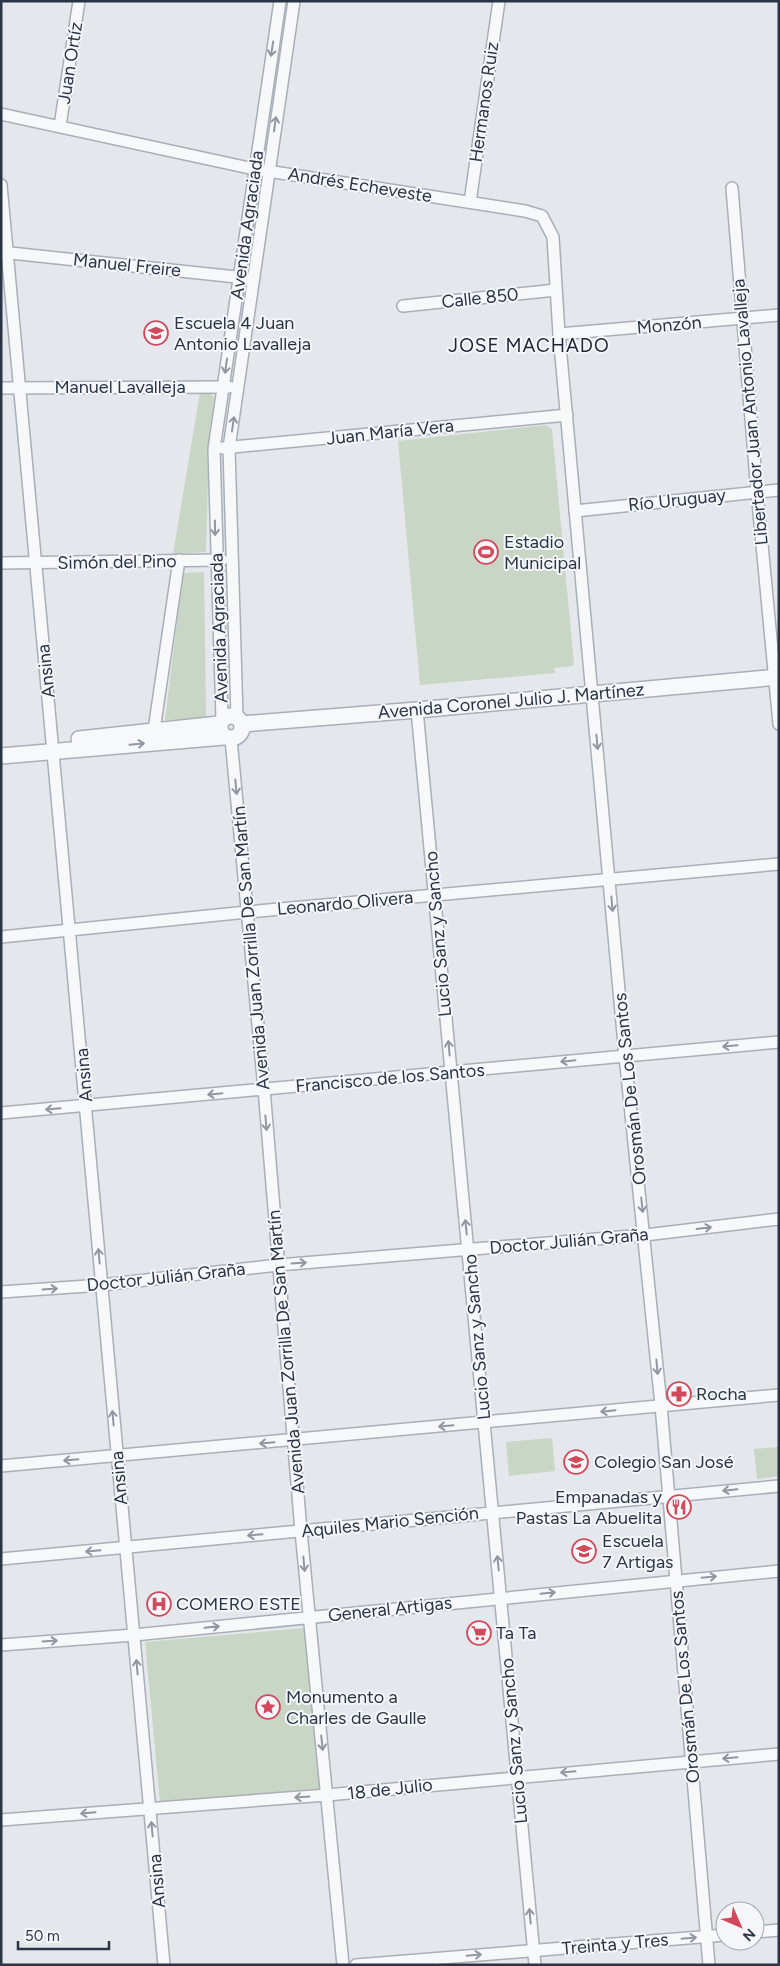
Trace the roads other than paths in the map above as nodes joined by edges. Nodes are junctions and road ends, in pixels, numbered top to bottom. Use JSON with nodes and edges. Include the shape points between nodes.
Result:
{"nodes":[{"id":1,"x":79,"y":1,"type":"edge"},
{"id":2,"x":280,"y":1,"type":"edge"},
{"id":3,"x":294,"y":1,"type":"edge"},
{"id":4,"x":499,"y":1,"type":"edge"},
{"id":5,"x":1,"y":114,"type":"edge"},
{"id":6,"x":60,"y":126,"type":"junction"},
{"id":7,"x":254,"y":169,"type":"junction"},
{"id":8,"x":268,"y":172,"type":"junction"},
{"id":9,"x":1,"y":185,"type":"edge"},
{"id":10,"x":732,"y":188,"type":"dead end"},
{"id":11,"x":470,"y":202,"type":"junction"},
{"id":12,"x":542,"y":216,"type":"joint"},
{"id":13,"x":5,"y":253,"type":"edge"},
{"id":14,"x":240,"y":277,"type":"junction"},
{"id":15,"x":253,"y":279,"type":"junction"},
{"id":16,"x":556,"y":290,"type":"junction"},
{"id":17,"x":404,"y":306,"type":"dead end"},
{"id":18,"x":779,"y":315,"type":"edge"},
{"id":19,"x":742,"y":319,"type":"junction"},
{"id":20,"x":559,"y":334,"type":"junction"},
{"id":21,"x":223,"y":386,"type":"junction"},
{"id":22,"x":1,"y":388,"type":"edge"},
{"id":23,"x":20,"y":388,"type":"junction"},
{"id":24,"x":238,"y":388,"type":"junction"},
{"id":25,"x":567,"y":415,"type":"junction"},
{"id":26,"x":229,"y":448,"type":"junction"},
{"id":27,"x":214,"y":449,"type":"junction"},
{"id":28,"x":779,"y":490,"type":"edge"},
{"id":29,"x":756,"y":492,"type":"junction"},
{"id":30,"x":575,"y":512,"type":"junction"},
{"id":31,"x":233,"y":559,"type":"junction"},
{"id":32,"x":179,"y":560,"type":"junction"},
{"id":33,"x":216,"y":560,"type":"junction"},
{"id":34,"x":1,"y":563,"type":"edge"},
{"id":35,"x":36,"y":563,"type":"junction"},
{"id":36,"x":777,"y":678,"type":"edge"},
{"id":37,"x":593,"y":694,"type":"junction"},
{"id":38,"x":417,"y":710,"type":"junction"},
{"id":39,"x":779,"y":724,"type":"edge"},
{"id":40,"x":229,"y":726,"type":"junction"},
{"id":41,"x":154,"y":730,"type":"junction"},
{"id":42,"x":1,"y":746,"type":"edge"},
{"id":43,"x":53,"y":746,"type":"junction"},
{"id":44,"x":1,"y":756,"type":"edge"},
{"id":45,"x":779,"y":864,"type":"edge"},
{"id":46,"x":609,"y":879,"type":"junction"},
{"id":47,"x":434,"y":895,"type":"junction"},
{"id":48,"x":247,"y":912,"type":"junction"},
{"id":49,"x":70,"y":931,"type":"junction"},
{"id":50,"x":1,"y":937,"type":"edge"},
{"id":51,"x":779,"y":1042,"type":"edge"},
{"id":52,"x":626,"y":1056,"type":"junction"},
{"id":53,"x":451,"y":1073,"type":"junction"},
{"id":54,"x":264,"y":1089,"type":"junction"},
{"id":55,"x":87,"y":1106,"type":"junction"},
{"id":56,"x":1,"y":1113,"type":"edge"},
{"id":57,"x":779,"y":1219,"type":"edge"},
{"id":58,"x":645,"y":1235,"type":"junction"},
{"id":59,"x":469,"y":1250,"type":"junction"},
{"id":60,"x":278,"y":1265,"type":"junction"},
{"id":61,"x":102,"y":1286,"type":"junction"},
{"id":62,"x":1,"y":1292,"type":"edge"},
{"id":63,"x":779,"y":1395,"type":"edge"},
{"id":64,"x":660,"y":1405,"type":"junction"},
{"id":65,"x":485,"y":1423,"type":"junction"},
{"id":66,"x":294,"y":1440,"type":"junction"},
{"id":67,"x":117,"y":1456,"type":"junction"},
{"id":68,"x":1,"y":1466,"type":"edge"},
{"id":69,"x":779,"y":1486,"type":"edge"},
{"id":70,"x":668,"y":1496,"type":"junction"},
{"id":71,"x":493,"y":1512,"type":"junction"},
{"id":72,"x":301,"y":1531,"type":"junction"},
{"id":73,"x":125,"y":1548,"type":"junction"},
{"id":74,"x":1,"y":1559,"type":"edge"},
{"id":75,"x":779,"y":1571,"type":"edge"},
{"id":76,"x":676,"y":1580,"type":"junction"},
{"id":77,"x":501,"y":1598,"type":"junction"},
{"id":78,"x":309,"y":1617,"type":"junction"},
{"id":79,"x":134,"y":1635,"type":"junction"},
{"id":80,"x":1,"y":1645,"type":"edge"},
{"id":81,"x":779,"y":1754,"type":"edge"},
{"id":82,"x":690,"y":1762,"type":"junction"},
{"id":83,"x":518,"y":1777,"type":"junction"},
{"id":84,"x":327,"y":1795,"type":"junction"},
{"id":85,"x":150,"y":1808,"type":"junction"},
{"id":86,"x":1,"y":1820,"type":"edge"},
{"id":87,"x":779,"y":1930,"type":"edge"},
{"id":88,"x":765,"y":1931,"type":"edge"},
{"id":89,"x":707,"y":1936,"type":"junction"},
{"id":90,"x":715,"y":1936,"type":"edge"},
{"id":91,"x":533,"y":1951,"type":"junction"},
{"id":92,"x":164,"y":1965,"type":"edge"},
{"id":93,"x":343,"y":1965,"type":"edge"},
{"id":94,"x":356,"y":1965,"type":"edge"},
{"id":95,"x":534,"y":1965,"type":"edge"},
{"id":96,"x":709,"y":1965,"type":"edge"}],
"edges":[{"from":1,"to":6,"type":"street","name":"Juan Ortíz"},
{"from":2,"to":7,"type":"street","name":"Avenida Agraciada","one_way":true},
{"from":8,"to":3,"type":"street","name":"Avenida Agraciada","one_way":true},
{"from":4,"to":11,"type":"street","name":"Hermanos Ruiz"},
{"from":5,"to":6,"type":"street","name":"Andrés Echeveste"},
{"from":6,"to":7,"type":"street","name":"Andrés Echeveste"},
{"from":7,"to":8,"type":"street","name":"Andrés Echeveste"},
{"from":7,"to":14,"type":"street","name":"Avenida Agraciada"},
{"from":8,"to":11,"type":"street","name":"Andrés Echeveste"},
{"from":8,"to":15,"type":"street","name":"Avenida Agraciada"},
{"from":9,"to":13,"type":"street","name":"Ansina"},
{"from":10,"to":19,"type":"street","name":"Libertador Juan Antonio Lavalleja"},
{"from":11,"to":12,"type":"street","name":"Andrés Echeveste"},
{"from":12,"to":16,"type":"street","name":"Orosmán De Los Santos","via":[[553,237]]},
{"from":13,"to":14,"type":"street","name":"Manuel Freire"},
{"from":13,"to":23,"type":"street","name":"Ansina"},
{"from":14,"to":15,"type":"street","name":"Manuel Freire"},
{"from":14,"to":21,"type":"street","name":"Avenida Agraciada","one_way":true},
{"from":15,"to":24,"type":"street","name":"Avenida Agraciada"},
{"from":16,"to":17,"type":"street","name":"Calle 850"},
{"from":16,"to":20,"type":"street","name":"Orosmán De Los Santos"},
{"from":18,"to":19,"type":"street","name":"Monzón"},
{"from":19,"to":20,"type":"street","name":"Monzón"},
{"from":19,"to":29,"type":"street","name":"Libertador Juan Antonio Lavalleja"},
{"from":20,"to":25,"type":"street","name":"Orosmán De Los Santos"},
{"from":21,"to":23,"type":"street","name":"Manuel Lavalleja"},
{"from":21,"to":24,"type":"street","name":"Manuel Lavalleja"},
{"from":21,"to":27,"type":"street","name":"Avenida Agraciada"},
{"from":22,"to":23,"type":"street","name":"Manuel Lavalleja"},
{"from":23,"to":35,"type":"street","name":"Ansina"},
{"from":26,"to":24,"type":"street","name":"Avenida Agraciada","one_way":true},
{"from":25,"to":26,"type":"street","name":"Juan María Vera"},
{"from":25,"to":30,"type":"street","name":"Orosmán De Los Santos"},
{"from":26,"to":27,"type":"street","name":"Juan María Vera"},
{"from":26,"to":31,"type":"street","name":"Avenida Agraciada"},
{"from":27,"to":33,"type":"street","name":"Avenida Agraciada","one_way":true},
{"from":28,"to":29,"type":"street","name":"Río Uruguay"},
{"from":29,"to":30,"type":"street","name":"Río Uruguay"},
{"from":29,"to":36,"type":"street","name":"Libertador Juan Antonio Lavalleja"},
{"from":30,"to":37,"type":"street","name":"Orosmán De Los Santos"},
{"from":31,"to":33,"type":"street","name":"Simón del Pino"},
{"from":31,"to":40,"type":"street","name":"Avenida Agraciada"},
{"from":32,"to":33,"type":"street","name":"Simón del Pino"},
{"from":32,"to":35,"type":"street","name":"Simón del Pino"},
{"from":32,"to":41,"type":"street"},
{"from":33,"to":40,"type":"street","name":"Avenida Agraciada"},
{"from":34,"to":35,"type":"street","name":"Simón del Pino"},
{"from":35,"to":43,"type":"street","name":"Ansina"},
{"from":36,"to":37,"type":"street","name":"Avenida Coronel Julio J. Martínez"},
{"from":36,"to":39,"type":"street","name":"Libertador Juan Antonio Lavalleja"},
{"from":37,"to":38,"type":"street","name":"Avenida Coronel Julio J. Martínez"},
{"from":37,"to":46,"type":"street","name":"Orosmán De Los Santos","one_way":true},
{"from":38,"to":40,"type":"street","name":"Avenida Coronel Julio J. Martínez"},
{"from":38,"to":47,"type":"street","name":"Lucio Sanz y Sancho"},
{"from":40,"to":41,"type":"street","name":"Avenida Coronel Julio J. Martínez"},
{"from":43,"to":40,"type":"street","name":"Avenida Coronel Julio J. Martínez","one_way":true},
{"from":40,"to":48,"type":"street","name":"Avenida Juan Zorrilla De San Martín","one_way":true},
{"from":41,"to":43,"type":"street","name":"Avenida Coronel Julio J. Martínez"},
{"from":42,"to":43,"type":"street","name":"Avenida Coronel Julio J. Martínez"},
{"from":43,"to":44,"type":"street","name":"Avenida Coronel Julio J. Martínez"},
{"from":43,"to":49,"type":"street","name":"Ansina"},
{"from":45,"to":46,"type":"street","name":"Leonardo Olivera"},
{"from":46,"to":47,"type":"street","name":"Leonardo Olivera"},
{"from":46,"to":52,"type":"street","name":"Orosmán De Los Santos","one_way":true},
{"from":47,"to":48,"type":"street","name":"Leonardo Olivera"},
{"from":53,"to":47,"type":"street","name":"Lucio Sanz y Sancho","one_way":true},
{"from":48,"to":49,"type":"street","name":"Leonardo Olivera"},
{"from":48,"to":54,"type":"street","name":"Avenida Juan Zorrilla De San Martín"},
{"from":49,"to":50,"type":"street","name":"Leonardo Olivera"},
{"from":49,"to":55,"type":"street","name":"Ansina"},
{"from":51,"to":52,"type":"street","name":"Francisco de los Santos","one_way":true},
{"from":52,"to":53,"type":"street","name":"Francisco de los Santos","one_way":true},
{"from":52,"to":58,"type":"street","name":"Orosmán De Los Santos","one_way":true},
{"from":53,"to":54,"type":"street","name":"Francisco de los Santos"},
{"from":59,"to":53,"type":"street","name":"Lucio Sanz y Sancho","one_way":true},
{"from":54,"to":55,"type":"street","name":"Francisco de los Santos","one_way":true},
{"from":54,"to":60,"type":"street","name":"Avenida Juan Zorrilla De San Martín","one_way":true},
{"from":55,"to":56,"type":"street","name":"Francisco de los Santos","one_way":true},
{"from":61,"to":55,"type":"street","name":"Ansina","one_way":true},
{"from":58,"to":57,"type":"street","name":"Doctor Julián Graña","one_way":true},
{"from":58,"to":59,"type":"street","name":"Doctor Julián Graña"},
{"from":58,"to":64,"type":"street","name":"Orosmán De Los Santos","one_way":true},
{"from":60,"to":59,"type":"street","name":"Doctor Julián Graña","one_way":true},
{"from":59,"to":65,"type":"street","name":"Lucio Sanz y Sancho"},
{"from":60,"to":61,"type":"street","name":"Doctor Julián Graña"},
{"from":60,"to":66,"type":"street","name":"Avenida Juan Zorrilla De San Martín"},
{"from":62,"to":61,"type":"street","name":"Doctor Julián Graña","one_way":true},
{"from":67,"to":61,"type":"street","name":"Ansina","one_way":true},
{"from":63,"to":64,"type":"street"},
{"from":64,"to":65,"type":"street","one_way":true},
{"from":64,"to":70,"type":"street","name":"Orosmán De Los Santos"},
{"from":65,"to":66,"type":"street","one_way":true},
{"from":65,"to":71,"type":"street","name":"Lucio Sanz y Sancho"},
{"from":66,"to":67,"type":"street","one_way":true},
{"from":66,"to":72,"type":"street","name":"Avenida Juan Zorrilla De San Martín"},
{"from":67,"to":68,"type":"street","one_way":true},
{"from":67,"to":73,"type":"street","name":"Ansina"},
{"from":69,"to":70,"type":"street","name":"Aquiles Mario Sención","one_way":true},
{"from":70,"to":71,"type":"street","name":"Aquiles Mario Sención"},
{"from":70,"to":76,"type":"street","name":"Orosmán De Los Santos"},
{"from":71,"to":72,"type":"street","name":"Aquiles Mario Sención"},
{"from":77,"to":71,"type":"street","name":"Lucio Sanz y Sancho","one_way":true},
{"from":72,"to":73,"type":"street","name":"Aquiles Mario Sención","one_way":true},
{"from":72,"to":78,"type":"street","name":"Avenida Juan Zorrilla De San Martín","one_way":true},
{"from":73,"to":74,"type":"street","name":"Aquiles Mario Sención","one_way":true},
{"from":73,"to":79,"type":"street","name":"Ansina"},
{"from":76,"to":75,"type":"street","name":"General Artigas","one_way":true},
{"from":77,"to":76,"type":"street","name":"General Artigas","one_way":true},
{"from":76,"to":82,"type":"street","name":"Orosmán De Los Santos"},
{"from":77,"to":78,"type":"street","name":"General Artigas"},
{"from":77,"to":83,"type":"street","name":"Lucio Sanz y Sancho"},
{"from":79,"to":78,"type":"street","name":"General Artigas","one_way":true},
{"from":78,"to":84,"type":"street","name":"Avenida Juan Zorrilla De San Martín","one_way":true},
{"from":80,"to":79,"type":"street","name":"General Artigas","one_way":true},
{"from":85,"to":79,"type":"street","name":"Ansina","one_way":true},
{"from":81,"to":82,"type":"street","name":"18 de Julio","one_way":true},
{"from":82,"to":83,"type":"street","name":"18 de Julio","one_way":true},
{"from":82,"to":89,"type":"street","name":"Orosmán De Los Santos"},
{"from":83,"to":84,"type":"street","name":"18 de Julio"},
{"from":91,"to":83,"type":"street","name":"Lucio Sanz y Sancho","one_way":true},
{"from":84,"to":85,"type":"street","name":"18 de Julio","one_way":true},
{"from":84,"to":93,"type":"street","name":"Avenida Juan Zorrilla De San Martín"},
{"from":85,"to":86,"type":"street","name":"18 de Julio","one_way":true},
{"from":92,"to":85,"type":"street","name":"Ansina","one_way":true},
{"from":87,"to":88,"type":"street"},
{"from":89,"to":90,"type":"street","name":"Treinta y Tres"},
{"from":91,"to":89,"type":"street","name":"Treinta y Tres","one_way":true},
{"from":89,"to":96,"type":"street","name":"Orosmán De Los Santos"},
{"from":94,"to":91,"type":"street","name":"Treinta y Tres","one_way":true},
{"from":91,"to":95,"type":"street","name":"Lucio Sanz y Sancho"}]}
